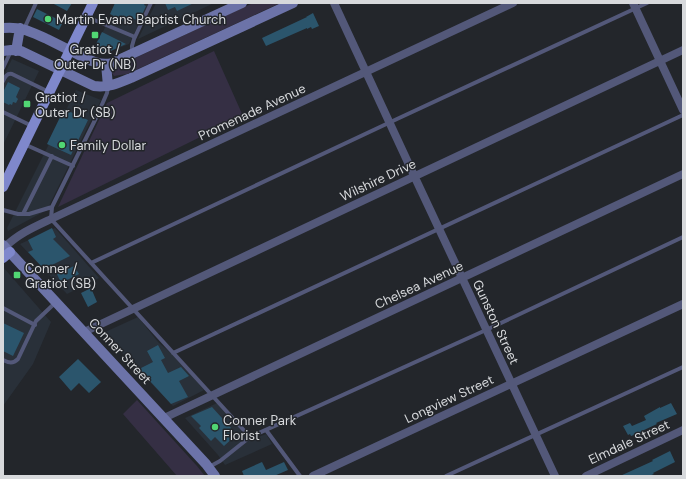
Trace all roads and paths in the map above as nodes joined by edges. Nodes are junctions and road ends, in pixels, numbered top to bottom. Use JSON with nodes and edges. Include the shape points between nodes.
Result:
{"nodes":[{"id":1,"x":36,"y":3,"type":"edge"},
{"id":2,"x":93,"y":3,"type":"edge"},
{"id":3,"x":151,"y":3,"type":"edge"},
{"id":4,"x":240,"y":3,"type":"edge"},
{"id":5,"x":293,"y":3,"type":"edge"},
{"id":6,"x":334,"y":3,"type":"edge"},
{"id":7,"x":513,"y":3,"type":"edge"},
{"id":8,"x":647,"y":3,"type":"edge"},
{"id":9,"x":634,"y":6,"type":"edge"},
{"id":10,"x":86,"y":17,"type":"junction"},
{"id":11,"x":3,"y":28,"type":"edge"},
{"id":12,"x":22,"y":29,"type":"junction"},
{"id":13,"x":134,"y":37,"type":"junction"},
{"id":14,"x":69,"y":50,"type":"junction"},
{"id":15,"x":683,"y":50,"type":"edge"},
{"id":16,"x":10,"y":51,"type":"edge"},
{"id":17,"x":132,"y":54,"type":"junction"},
{"id":18,"x":660,"y":61,"type":"junction"},
{"id":19,"x":106,"y":64,"type":"junction"},
{"id":20,"x":3,"y":68,"type":"edge"},
{"id":21,"x":60,"y":70,"type":"junction"},
{"id":22,"x":367,"y":72,"type":"junction"},
{"id":23,"x":3,"y":81,"type":"edge"},
{"id":24,"x":108,"y":86,"type":"junction"},
{"id":25,"x":50,"y":92,"type":"junction"},
{"id":26,"x":683,"y":110,"type":"edge"},
{"id":27,"x":3,"y":112,"type":"edge"},
{"id":28,"x":683,"y":115,"type":"edge"},
{"id":29,"x":390,"y":122,"type":"junction"},
{"id":30,"x":33,"y":126,"type":"junction"},
{"id":31,"x":24,"y":144,"type":"junction"},
{"id":32,"x":52,"y":156,"type":"junction"},
{"id":33,"x":72,"y":166,"type":"junction"},
{"id":34,"x":683,"y":174,"type":"edge"},
{"id":35,"x":414,"y":176,"type":"junction"},
{"id":36,"x":3,"y":187,"type":"edge"},
{"id":37,"x":52,"y":207,"type":"junction"},
{"id":38,"x":3,"y":210,"type":"edge"},
{"id":39,"x":23,"y":214,"type":"junction"},
{"id":40,"x":51,"y":219,"type":"junction"},
{"id":41,"x":439,"y":229,"type":"junction"},
{"id":42,"x":683,"y":237,"type":"edge"},
{"id":43,"x":5,"y":251,"type":"edge"},
{"id":44,"x":91,"y":263,"type":"junction"},
{"id":45,"x":462,"y":278,"type":"junction"},
{"id":46,"x":56,"y":302,"type":"junction"},
{"id":47,"x":683,"y":304,"type":"edge"},
{"id":48,"x":3,"y":308,"type":"edge"},
{"id":49,"x":133,"y":309,"type":"junction"},
{"id":50,"x":35,"y":325,"type":"junction"},
{"id":51,"x":486,"y":330,"type":"junction"},
{"id":52,"x":84,"y":332,"type":"junction"},
{"id":53,"x":173,"y":353,"type":"junction"},
{"id":54,"x":3,"y":360,"type":"edge"},
{"id":55,"x":683,"y":367,"type":"edge"},
{"id":56,"x":511,"y":384,"type":"junction"},
{"id":57,"x":213,"y":396,"type":"junction"},
{"id":58,"x":164,"y":418,"type":"junction"},
{"id":59,"x":266,"y":430,"type":"junction"},
{"id":60,"x":683,"y":430,"type":"edge"},
{"id":61,"x":536,"y":434,"type":"junction"},
{"id":62,"x":250,"y":437,"type":"junction"},
{"id":63,"x":209,"y":467,"type":"junction"},
{"id":64,"x":215,"y":476,"type":"edge"},
{"id":65,"x":300,"y":476,"type":"edge"},
{"id":66,"x":313,"y":476,"type":"edge"},
{"id":67,"x":446,"y":476,"type":"edge"},
{"id":68,"x":555,"y":476,"type":"edge"},
{"id":69,"x":586,"y":476,"type":"edge"}],
"edges":[{"from":1,"to":12,"type":"lane"},
{"from":2,"to":10,"type":"main road"},
{"from":3,"to":13,"type":"lane"},
{"from":4,"to":17,"type":"street"},
{"from":5,"to":24,"type":"street","via":[[131,78]]},
{"from":6,"to":22,"type":"street","name":"Gunston Street"},
{"from":7,"to":22,"type":"street","name":"Promenade Avenue"},
{"from":8,"to":9,"type":"lane"},
{"from":9,"to":18,"type":"street"},
{"from":9,"to":29,"type":"lane"},
{"from":10,"to":13,"type":"lane"},
{"from":10,"to":14,"type":"main road"},
{"from":11,"to":12,"type":"street"},
{"from":12,"to":14,"type":"street"},
{"from":12,"to":16,"type":"street"},
{"from":13,"to":17,"type":"lane"},
{"from":14,"to":19,"type":"street","via":[[100,64]]},
{"from":14,"to":21,"type":"main road"},
{"from":15,"to":18,"type":"street","name":"Wilshire Drive"},
{"from":16,"to":20,"type":"lane"},
{"from":16,"to":21,"type":"street","via":[[21,52]]},
{"from":17,"to":19,"type":"street"},
{"from":18,"to":26,"type":"street"},
{"from":18,"to":35,"type":"street","name":"Wilshire Drive"},
{"from":19,"to":24,"type":"street"},
{"from":21,"to":24,"type":"street","via":[[94,86]]},
{"from":21,"to":25,"type":"main road"},
{"from":22,"to":29,"type":"street","name":"Gunston Street"},
{"from":22,"to":40,"type":"street","name":"Promenade Avenue"},
{"from":23,"to":25,"type":"lane","via":[[9,73]]},
{"from":24,"to":33,"type":"lane"},
{"from":25,"to":30,"type":"main road"},
{"from":27,"to":30,"type":"lane"},
{"from":28,"to":41,"type":"lane"},
{"from":29,"to":35,"type":"street","name":"Gunston Street"},
{"from":29,"to":44,"type":"lane"},
{"from":30,"to":31,"type":"main road"},
{"from":31,"to":32,"type":"lane"},
{"from":31,"to":36,"type":"main road"},
{"from":32,"to":33,"type":"lane"},
{"from":32,"to":39,"type":"lane"},
{"from":33,"to":37,"type":"lane"},
{"from":34,"to":45,"type":"street","name":"Chelsea Avenue"},
{"from":35,"to":41,"type":"street","name":"Gunston Street"},
{"from":35,"to":49,"type":"street","name":"Wilshire Drive"},
{"from":37,"to":39,"type":"lane"},
{"from":37,"to":40,"type":"lane"},
{"from":38,"to":39,"type":"lane"},
{"from":40,"to":43,"type":"street","name":"Promenade Avenue","via":[[22,233],[10,242]]},
{"from":40,"to":44,"type":"lane"},
{"from":41,"to":45,"type":"street","name":"Gunston Street"},
{"from":41,"to":53,"type":"lane"},
{"from":42,"to":51,"type":"lane"},
{"from":43,"to":46,"type":"street","name":"Conner Street"},
{"from":44,"to":49,"type":"lane"},
{"from":45,"to":51,"type":"street","name":"Gunston Street"},
{"from":45,"to":57,"type":"street","name":"Chelsea Avenue"},
{"from":46,"to":50,"type":"lane"},
{"from":46,"to":52,"type":"street","name":"Conner Street"},
{"from":47,"to":56,"type":"street","name":"Longview Street"},
{"from":48,"to":50,"type":"lane"},
{"from":49,"to":52,"type":"street","name":"Wilshire Drive"},
{"from":49,"to":53,"type":"lane"},
{"from":50,"to":54,"type":"lane","via":[[18,360],[9,363]]},
{"from":51,"to":56,"type":"street","name":"Gunston Street"},
{"from":51,"to":59,"type":"lane"},
{"from":52,"to":58,"type":"street","name":"Conner Street"},
{"from":53,"to":57,"type":"lane"},
{"from":55,"to":61,"type":"lane"},
{"from":56,"to":61,"type":"street","name":"Gunston Street"},
{"from":56,"to":66,"type":"street","name":"Longview Street"},
{"from":57,"to":58,"type":"street","name":"Chelsea Avenue"},
{"from":57,"to":62,"type":"lane"},
{"from":58,"to":63,"type":"street","name":"Conner Street"},
{"from":59,"to":62,"type":"lane"},
{"from":59,"to":65,"type":"lane"},
{"from":60,"to":69,"type":"street","name":"Elmdale Street"},
{"from":61,"to":67,"type":"lane"},
{"from":61,"to":68,"type":"street","name":"Gunston Street"},
{"from":62,"to":63,"type":"lane"},
{"from":63,"to":64,"type":"street","name":"Conner Street"}]}
